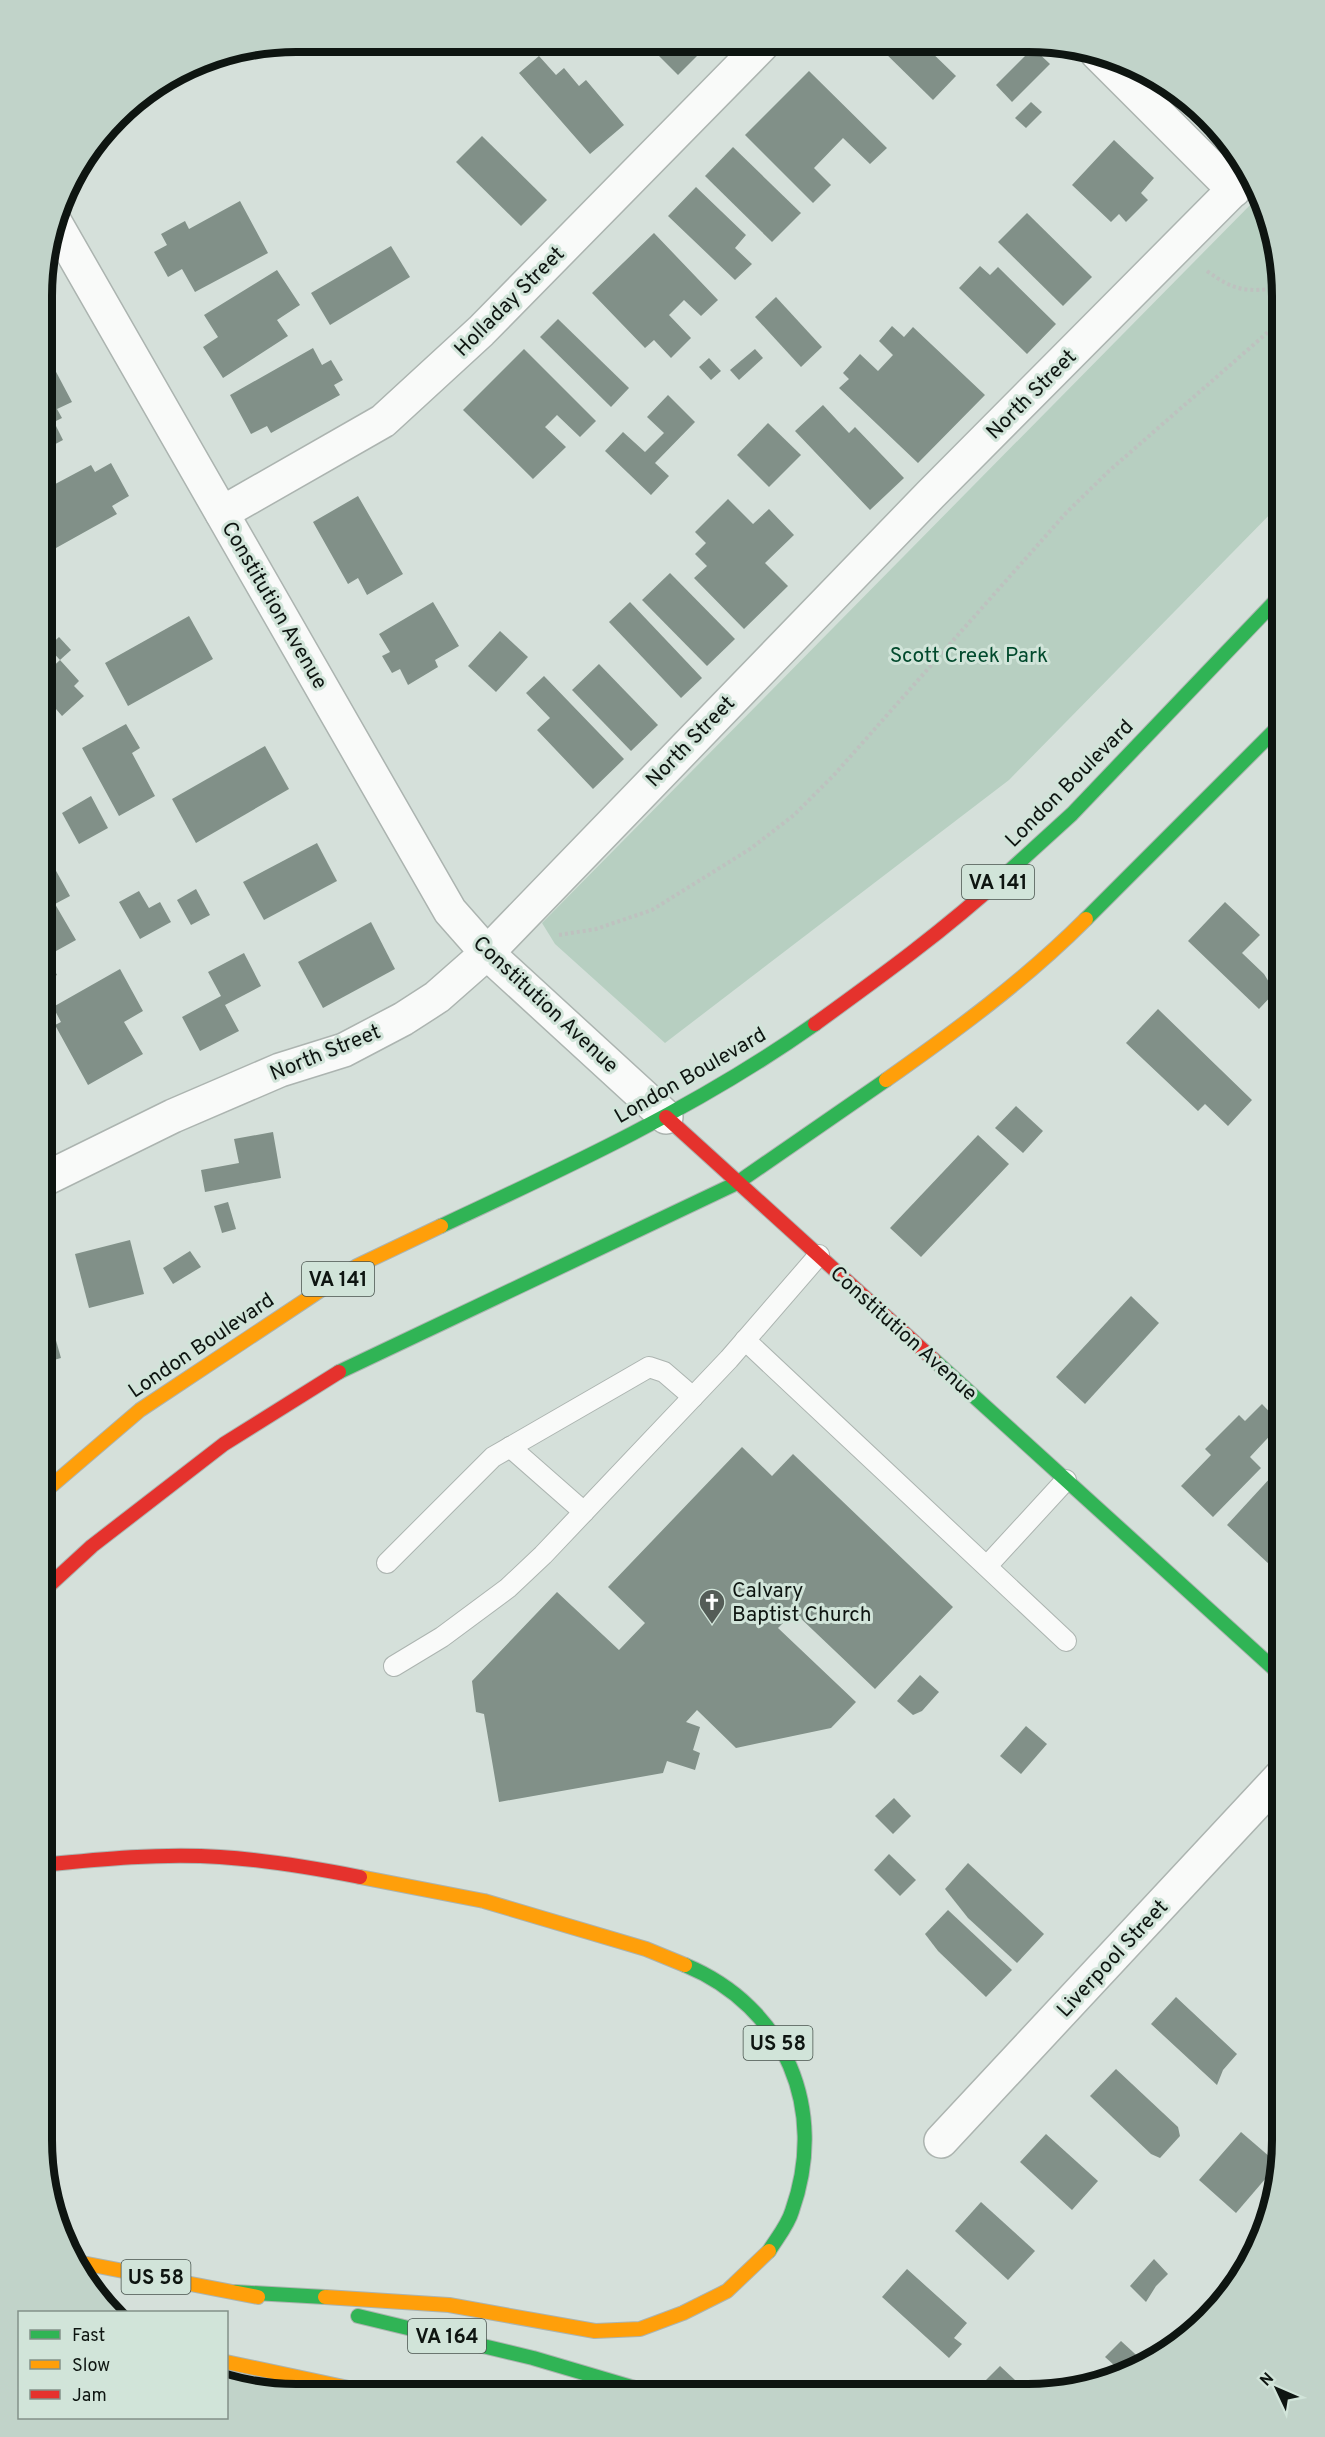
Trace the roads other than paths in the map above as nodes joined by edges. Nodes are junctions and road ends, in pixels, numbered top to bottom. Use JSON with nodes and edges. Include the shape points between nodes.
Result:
{"nodes":[{"id":1,"x":755,"y":52,"type":"edge"},
{"id":2,"x":1113,"y":68,"type":"edge"},
{"id":3,"x":1242,"y":182,"type":"edge"},
{"id":4,"x":61,"y":233,"type":"edge"},
{"id":5,"x":222,"y":513,"type":"junction"},
{"id":6,"x":1273,"y":603,"type":"edge"},
{"id":7,"x":1273,"y":732,"type":"edge"},
{"id":8,"x":487,"y":953,"type":"junction"},
{"id":9,"x":666,"y":1117,"type":"junction"},
{"id":10,"x":52,"y":1169,"type":"edge"},
{"id":11,"x":737,"y":1183,"type":"junction"},
{"id":12,"x":819,"y":1256,"type":"junction"},
{"id":13,"x":745,"y":1340,"type":"junction"},
{"id":14,"x":693,"y":1397,"type":"junction"},
{"id":15,"x":510,"y":1447,"type":"junction"},
{"id":16,"x":1066,"y":1480,"type":"junction"},
{"id":17,"x":52,"y":1485,"type":"edge"},
{"id":18,"x":584,"y":1512,"type":"junction"},
{"id":19,"x":387,"y":1563,"type":"dead end"},
{"id":20,"x":987,"y":1566,"type":"junction"},
{"id":21,"x":52,"y":1583,"type":"edge"},
{"id":22,"x":1066,"y":1641,"type":"dead end"},
{"id":23,"x":394,"y":1665,"type":"dead end"},
{"id":24,"x":1273,"y":1669,"type":"edge"},
{"id":25,"x":1273,"y":1784,"type":"edge"},
{"id":26,"x":52,"y":1864,"type":"edge"},
{"id":27,"x":941,"y":2141,"type":"dead end"},
{"id":28,"x":86,"y":2264,"type":"edge"},
{"id":29,"x":235,"y":2292,"type":"junction"},
{"id":30,"x":228,"y":2362,"type":"edge"},
{"id":31,"x":330,"y":2384,"type":"edge"},
{"id":32,"x":621,"y":2384,"type":"edge"}],
"edges":[{"from":1,"to":5,"type":"street","name":"Holladay Street","via":[[481,331],[383,421]]},
{"from":2,"to":3,"type":"street"},
{"from":3,"to":8,"type":"street","name":"North Street","via":[[914,511]]},
{"from":4,"to":5,"type":"street","name":"Constitution Avenue"},
{"from":5,"to":8,"type":"street","name":"Constitution Avenue","via":[[450,911]]},
{"from":6,"to":9,"type":"main road","name":"London Boulevard","number":"VA 141","via":[[1072,814],[978,900],[897,965],[775,1052]]},
{"from":7,"to":11,"type":"main road","via":[[1051,954],[963,1026]]},
{"from":8,"to":9,"type":"street","name":"Constitution Avenue"},
{"from":8,"to":10,"type":"street","name":"North Street","via":[[437,997],[394,1025],[344,1050],[280,1070]]},
{"from":9,"to":11,"type":"main road","name":"Constitution Avenue"},
{"from":9,"to":17,"type":"main road","name":"London Boulevard","number":"VA 141","via":[[357,1266],[140,1410]]},
{"from":11,"to":12,"type":"main road","name":"Constitution Avenue"},
{"from":11,"to":21,"type":"main road","via":[[328,1377],[224,1444],[92,1546]]},
{"from":12,"to":13,"type":"lane"},
{"from":12,"to":16,"type":"main road","name":"Constitution Avenue"},
{"from":13,"to":14,"type":"lane"},
{"from":13,"to":20,"type":"lane"},
{"from":14,"to":15,"type":"lane","via":[[664,1372],[649,1367]]},
{"from":14,"to":18,"type":"lane"},
{"from":15,"to":18,"type":"lane"},
{"from":15,"to":19,"type":"lane","via":[[493,1457]]},
{"from":16,"to":20,"type":"lane"},
{"from":16,"to":24,"type":"main road","name":"Constitution Avenue"},
{"from":18,"to":23,"type":"lane","via":[[508,1588],[442,1637]]},
{"from":20,"to":22,"type":"lane"},
{"from":25,"to":27,"type":"street","name":"Liverpool Street"},
{"from":26,"to":29,"type":"main road","number":"US 58","via":[[117,1857],[220,1857],[322,1870],[484,1901],[646,1948],[709,1975],[754,2012],[784,2052],[801,2094],[806,2134],[801,2177],[792,2213],[766,2256],[727,2291],[640,2329],[595,2331],[449,2306]]},
{"from":28,"to":29,"type":"main road","number":"US 58"},
{"from":29,"to":32,"type":"main road","number":"VA 164","via":[[481,2344]]},
{"from":30,"to":31,"type":"main road"}]}
